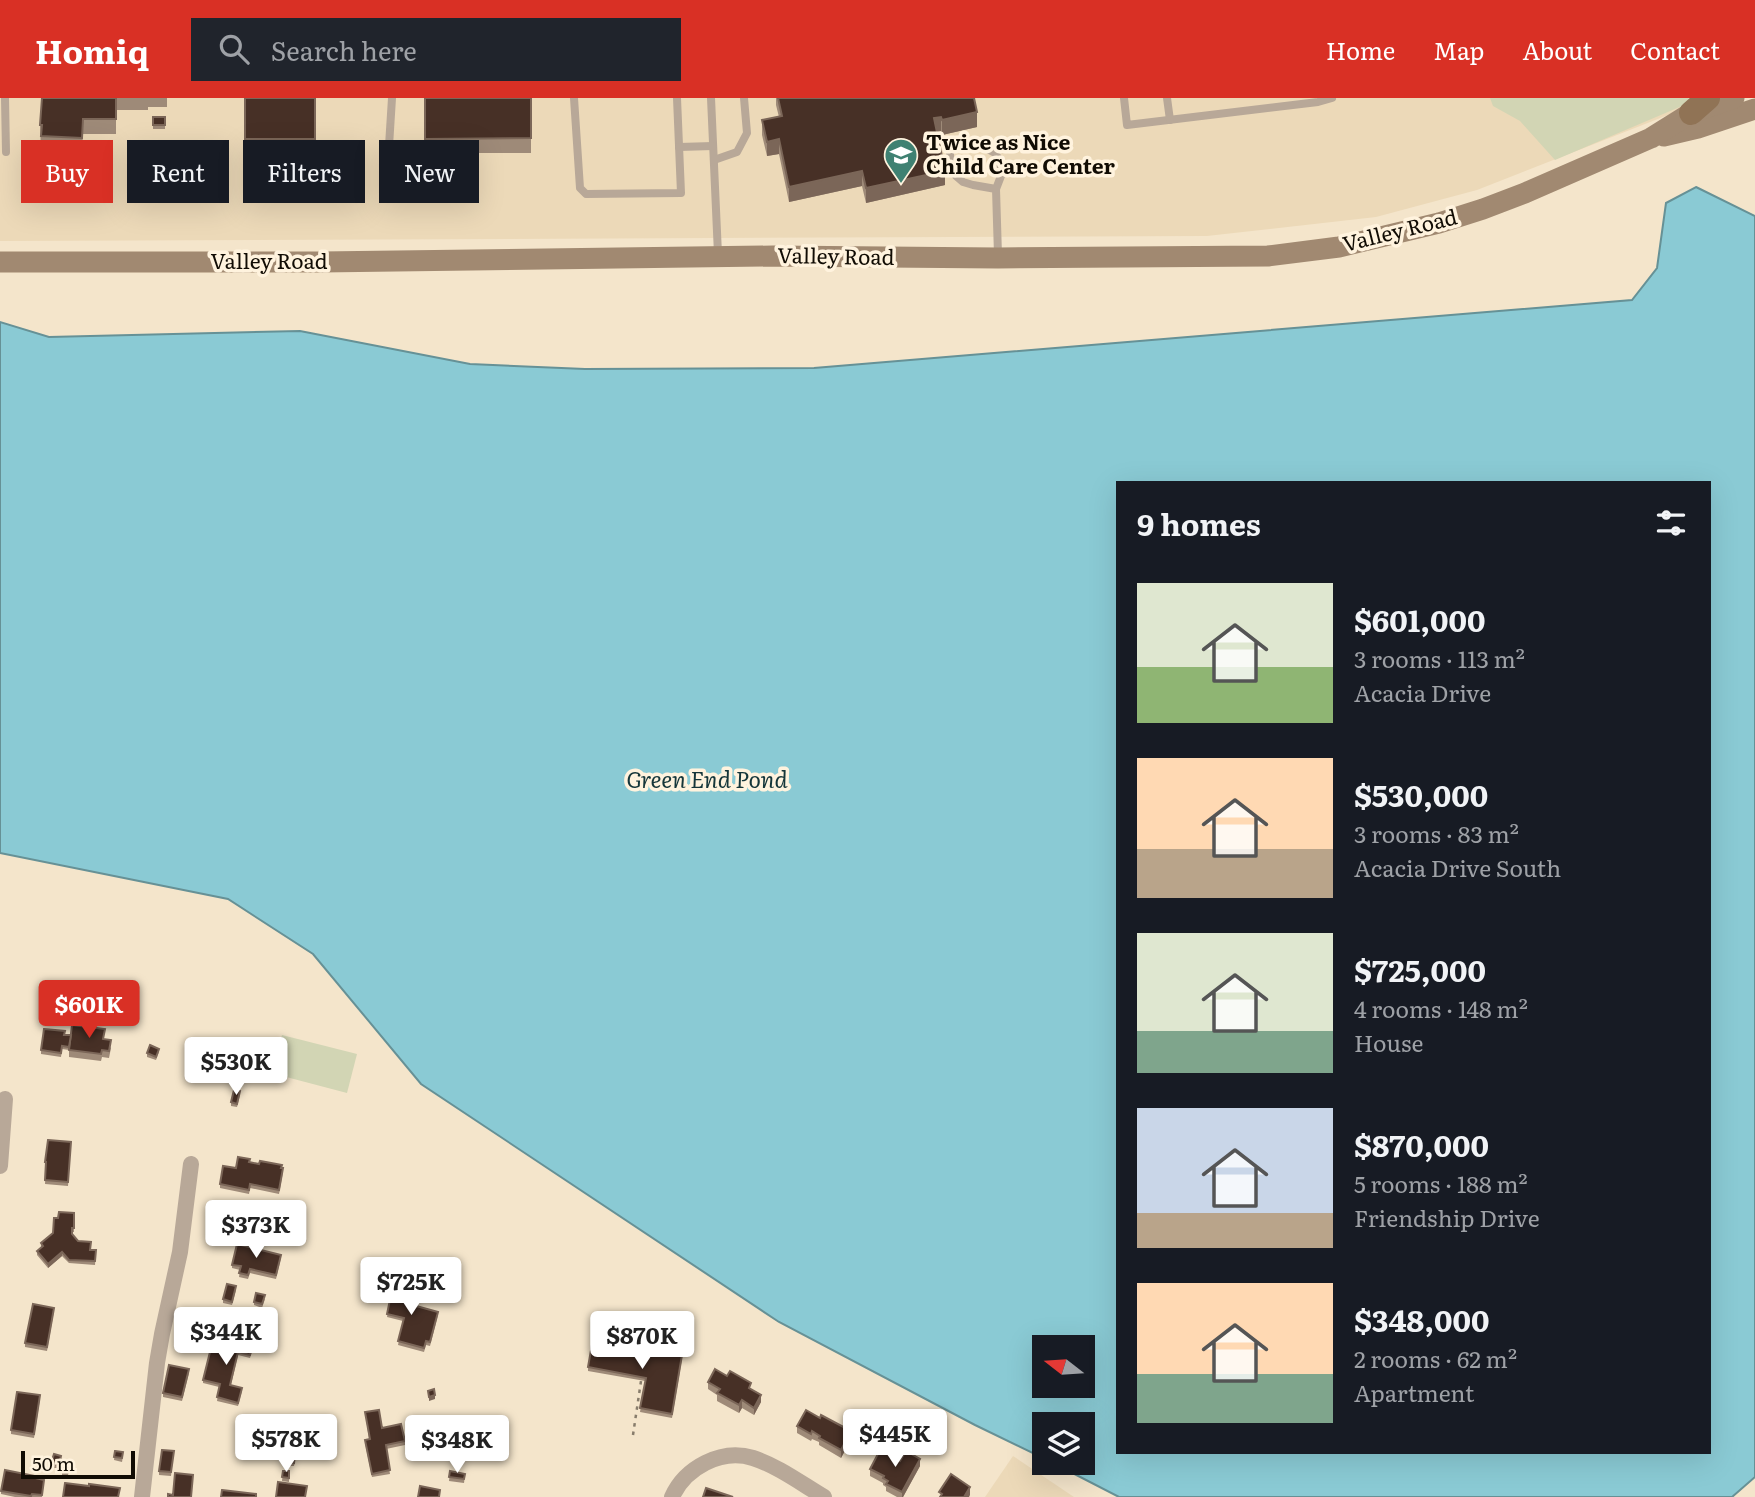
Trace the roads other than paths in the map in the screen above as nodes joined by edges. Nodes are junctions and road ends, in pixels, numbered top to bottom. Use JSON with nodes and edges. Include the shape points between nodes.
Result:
{"nodes":[{"id":1,"x":5,"y":98,"type":"edge"},
{"id":2,"x":392,"y":98,"type":"edge"},
{"id":3,"x":677,"y":98,"type":"edge"},
{"id":4,"x":711,"y":98,"type":"edge"},
{"id":5,"x":744,"y":98,"type":"edge"},
{"id":6,"x":1124,"y":98,"type":"edge"},
{"id":7,"x":1167,"y":98,"type":"edge"},
{"id":8,"x":1332,"y":98,"type":"edge"},
{"id":9,"x":1734,"y":98,"type":"edge"},
{"id":10,"x":574,"y":102,"type":"edge"},
{"id":11,"x":1699,"y":106,"type":"edge"},
{"id":12,"x":1755,"y":109,"type":"edge"},
{"id":13,"x":1170,"y":120,"type":"junction"},
{"id":14,"x":1651,"y":138,"type":"junction"},
{"id":15,"x":389,"y":140,"type":"edge"},
{"id":16,"x":713,"y":146,"type":"junction"},
{"id":17,"x":679,"y":147,"type":"junction"},
{"id":18,"x":6,"y":152,"type":"dead end"},
{"id":19,"x":714,"y":160,"type":"junction"},
{"id":20,"x":996,"y":190,"type":"junction"},
{"id":21,"x":718,"y":257,"type":"junction"},
{"id":22,"x":998,"y":258,"type":"junction"},
{"id":23,"x":0,"y":262,"type":"edge"},
{"id":24,"x":5,"y":1099,"type":"dead end"},
{"id":25,"x":191,"y":1164,"type":"dead end"},
{"id":26,"x":0,"y":1166,"type":"edge"},
{"id":27,"x":142,"y":1497,"type":"edge"},
{"id":28,"x":672,"y":1497,"type":"edge"},
{"id":29,"x":824,"y":1497,"type":"edge"}],
"edges":[{"from":1,"to":18,"type":"lane"},
{"from":2,"to":15,"type":"lane"},
{"from":3,"to":17,"type":"lane"},
{"from":4,"to":16,"type":"lane"},
{"from":5,"to":19,"type":"lane","via":[[747,133],[737,152]]},
{"from":6,"to":13,"type":"lane","via":[[1127,125]]},
{"from":7,"to":13,"type":"lane"},
{"from":8,"to":13,"type":"lane"},
{"from":9,"to":11,"type":"main road","name":"Valley Road"},
{"from":10,"to":17,"type":"lane","via":[[580,188],[586,194],[681,192]]},
{"from":11,"to":14,"type":"main road","name":"Valley Road"},
{"from":12,"to":14,"type":"main road","name":"Valley Road"},
{"from":14,"to":22,"type":"main road","name":"Valley Road","via":[[1493,206],[1339,247],[1268,256]]},
{"from":16,"to":17,"type":"lane"},
{"from":16,"to":19,"type":"lane"},
{"from":19,"to":21,"type":"lane"},
{"from":20,"to":20,"type":"lane","via":[[1001,176],[995,153],[978,144],[953,146],[950,159],[956,176],[973,186]]},
{"from":20,"to":22,"type":"lane"},
{"from":21,"to":22,"type":"main road","name":"Valley Road"},
{"from":21,"to":23,"type":"main road","name":"Valley Road"},
{"from":24,"to":26,"type":"street"},
{"from":25,"to":27,"type":"street","via":[[180,1252],[157,1363]]},
{"from":28,"to":29,"type":"street","via":[[692,1470],[737,1455],[769,1465]]}]}
